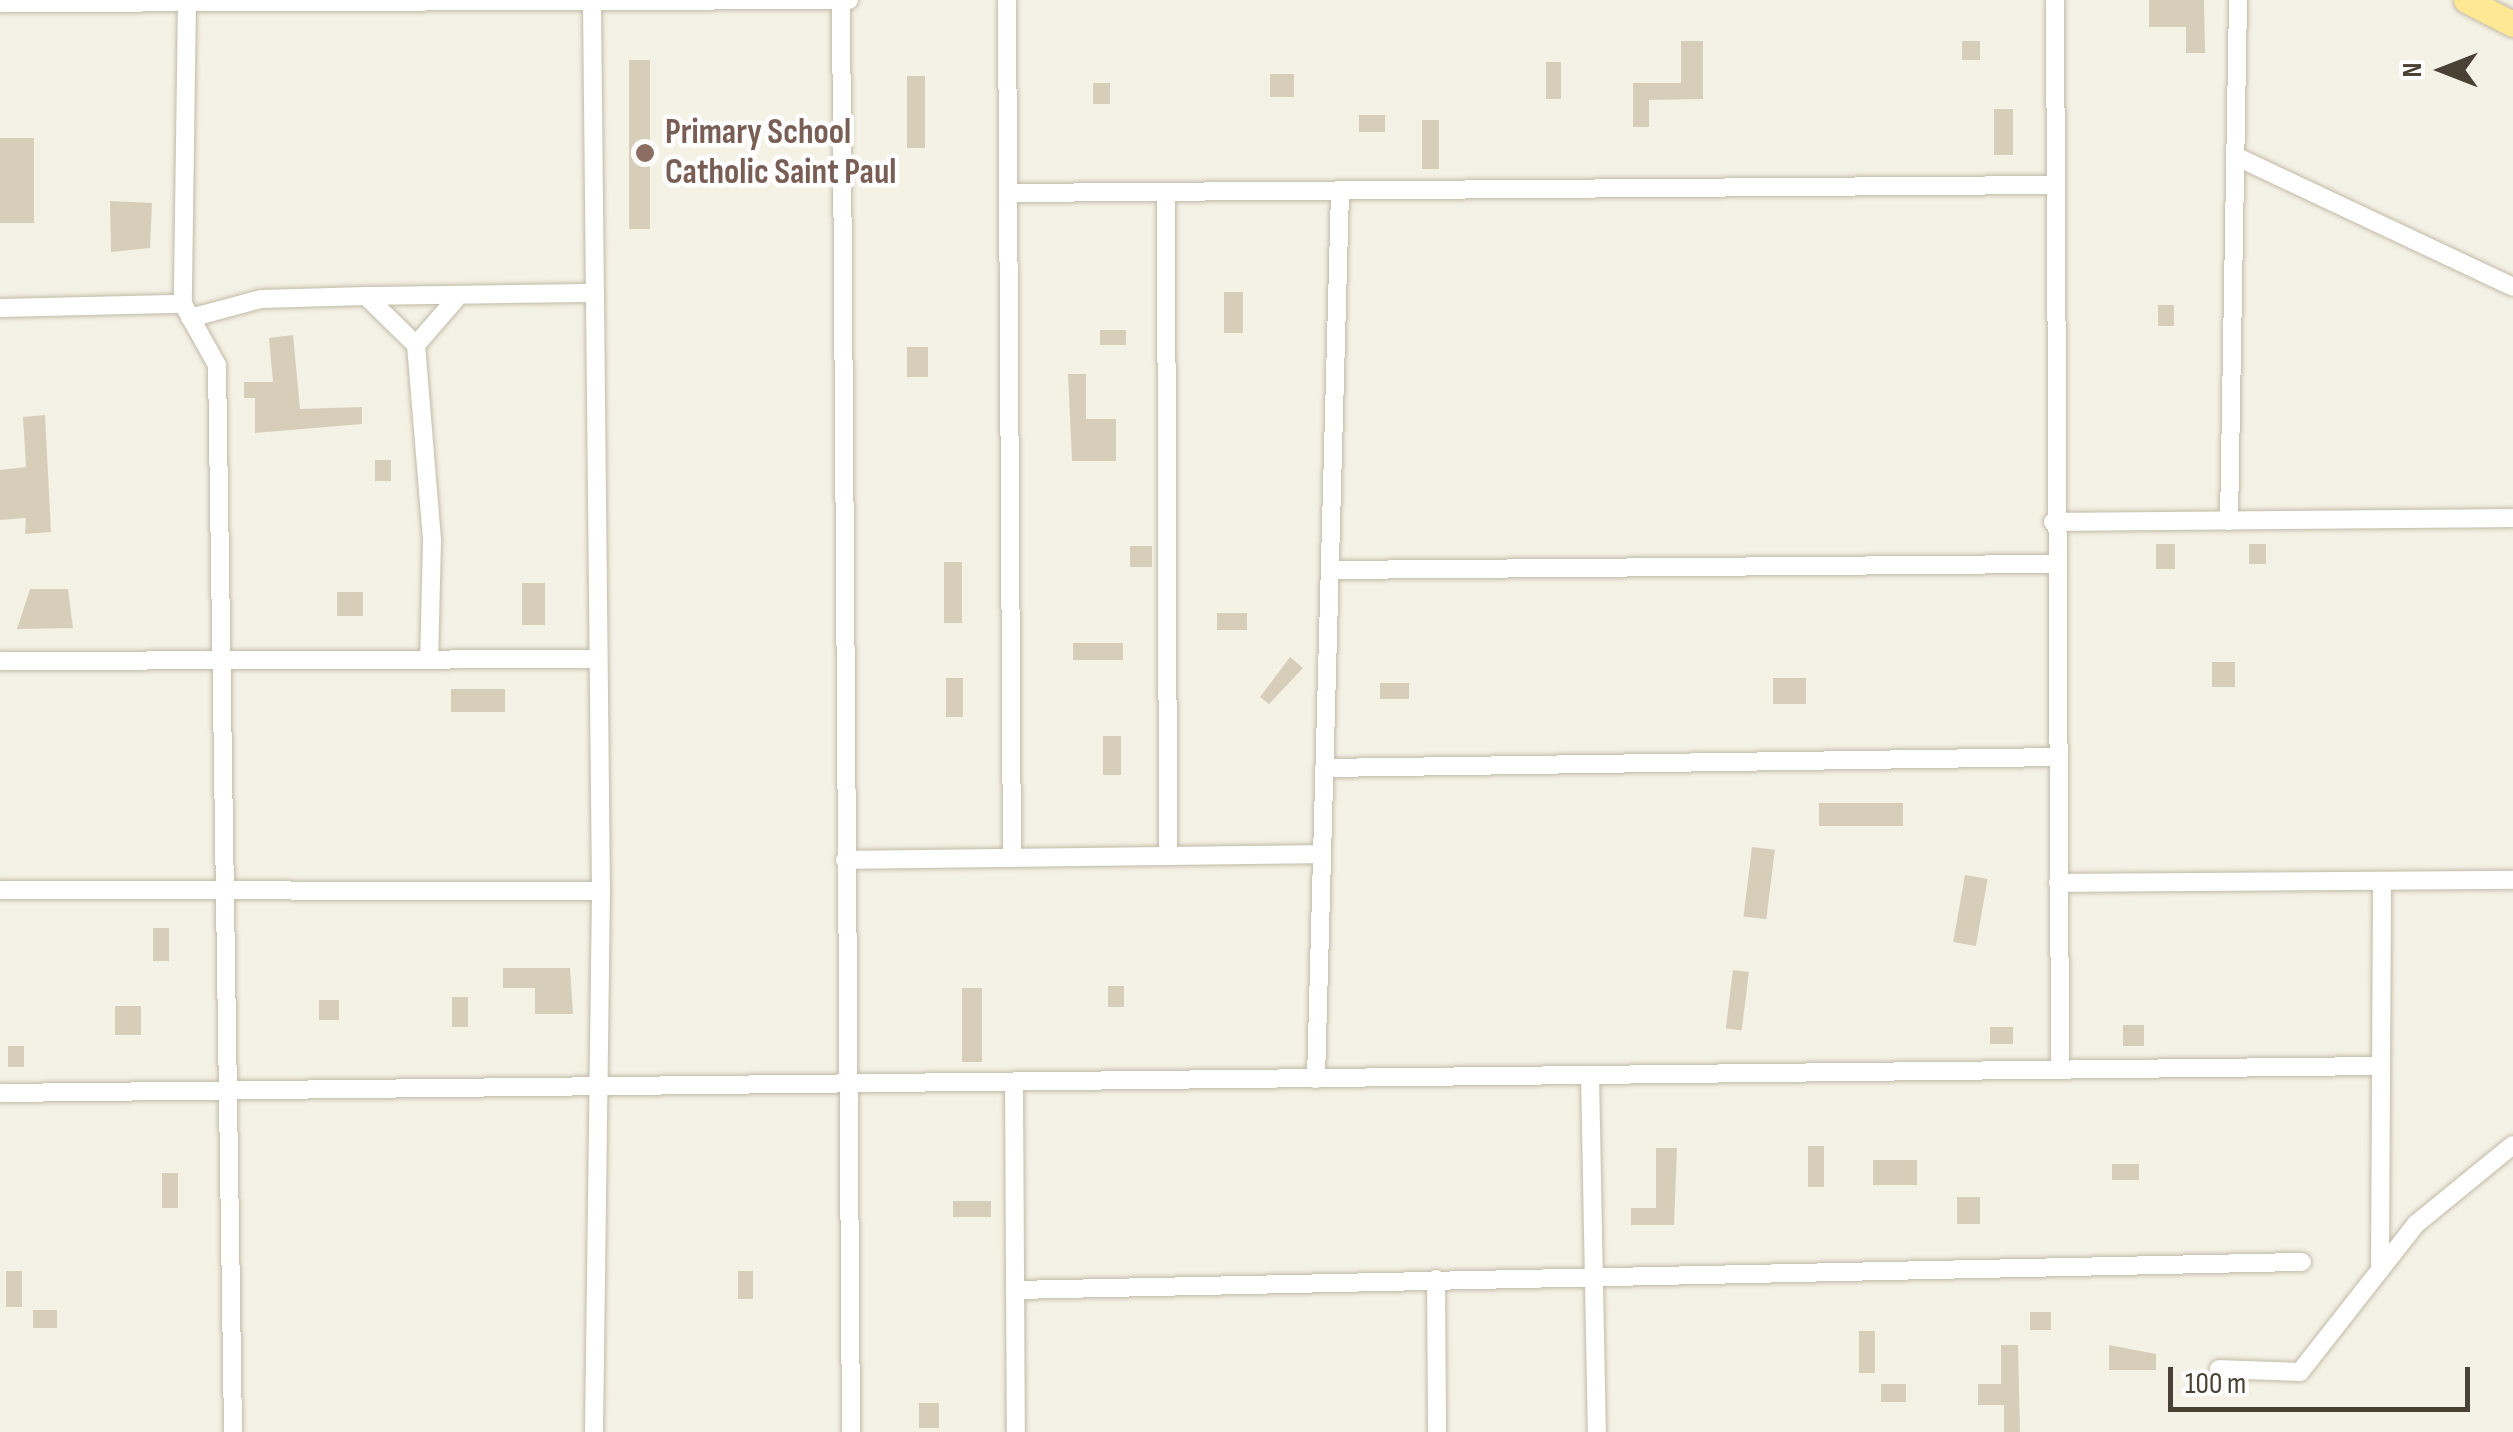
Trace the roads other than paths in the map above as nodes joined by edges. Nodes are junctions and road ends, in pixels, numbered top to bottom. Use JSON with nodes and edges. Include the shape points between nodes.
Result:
{"nodes":[{"id":1,"x":187,"y":0,"type":"edge"},
{"id":2,"x":841,"y":0,"type":"edge"},
{"id":3,"x":852,"y":0,"type":"edge"},
{"id":4,"x":1008,"y":0,"type":"edge"},
{"id":5,"x":2055,"y":0,"type":"edge"},
{"id":6,"x":2238,"y":0,"type":"edge"},
{"id":7,"x":2466,"y":0,"type":"edge"},
{"id":8,"x":0,"y":3,"type":"edge"},
{"id":9,"x":530,"y":3,"type":"edge"},
{"id":10,"x":592,"y":3,"type":"junction"},
{"id":11,"x":2513,"y":24,"type":"edge"},
{"id":12,"x":2235,"y":156,"type":"junction"},
{"id":13,"x":2050,"y":185,"type":"junction"},
{"id":14,"x":1340,"y":190,"type":"junction"},
{"id":15,"x":1166,"y":192,"type":"junction"},
{"id":16,"x":1010,"y":193,"type":"junction"},
{"id":17,"x":2513,"y":287,"type":"edge"},
{"id":18,"x":595,"y":294,"type":"junction"},
{"id":19,"x":366,"y":296,"type":"junction"},
{"id":20,"x":455,"y":300,"type":"junction"},
{"id":21,"x":0,"y":308,"type":"edge"},
{"id":22,"x":186,"y":311,"type":"junction"},
{"id":23,"x":416,"y":345,"type":"junction"},
{"id":24,"x":2513,"y":518,"type":"edge"},
{"id":25,"x":2229,"y":520,"type":"junction"},
{"id":26,"x":2053,"y":522,"type":"junction"},
{"id":27,"x":2053,"y":564,"type":"junction"},
{"id":28,"x":1330,"y":570,"type":"junction"},
{"id":29,"x":598,"y":659,"type":"junction"},
{"id":30,"x":429,"y":660,"type":"junction"},
{"id":31,"x":0,"y":661,"type":"edge"},
{"id":32,"x":222,"y":661,"type":"junction"},
{"id":33,"x":2056,"y":757,"type":"junction"},
{"id":34,"x":1325,"y":768,"type":"junction"},
{"id":35,"x":1322,"y":854,"type":"junction"},
{"id":36,"x":1168,"y":856,"type":"junction"},
{"id":37,"x":1012,"y":858,"type":"junction"},
{"id":38,"x":845,"y":860,"type":"junction"},
{"id":39,"x":2513,"y":880,"type":"edge"},
{"id":40,"x":2382,"y":881,"type":"junction"},
{"id":41,"x":2058,"y":882,"type":"junction"},
{"id":42,"x":226,"y":888,"type":"junction"},
{"id":43,"x":0,"y":890,"type":"edge"},
{"id":44,"x":601,"y":891,"type":"junction"},
{"id":45,"x":2381,"y":1066,"type":"junction"},
{"id":46,"x":2060,"y":1069,"type":"junction"},
{"id":47,"x":1590,"y":1075,"type":"junction"},
{"id":48,"x":1316,"y":1079,"type":"junction"},
{"id":49,"x":1014,"y":1082,"type":"junction"},
{"id":50,"x":848,"y":1084,"type":"junction"},
{"id":51,"x":598,"y":1087,"type":"junction"},
{"id":52,"x":235,"y":1090,"type":"junction"},
{"id":53,"x":0,"y":1093,"type":"edge"},
{"id":54,"x":2513,"y":1145,"type":"edge"},
{"id":55,"x":2302,"y":1262,"type":"dead end"},
{"id":56,"x":2380,"y":1270,"type":"junction"},
{"id":57,"x":1594,"y":1276,"type":"junction"},
{"id":58,"x":1436,"y":1279,"type":"junction"},
{"id":59,"x":1015,"y":1290,"type":"junction"},
{"id":60,"x":2219,"y":1369,"type":"dead end"},
{"id":61,"x":233,"y":1432,"type":"edge"},
{"id":62,"x":594,"y":1432,"type":"edge"},
{"id":63,"x":850,"y":1432,"type":"edge"},
{"id":64,"x":1016,"y":1432,"type":"edge"},
{"id":65,"x":1437,"y":1432,"type":"edge"},
{"id":66,"x":1598,"y":1432,"type":"edge"}],
"edges":[{"from":1,"to":8,"type":"street"},
{"from":1,"to":9,"type":"street"},
{"from":1,"to":22,"type":"street"},
{"from":2,"to":3,"type":"street"},
{"from":2,"to":10,"type":"street"},
{"from":2,"to":38,"type":"street"},
{"from":4,"to":16,"type":"street"},
{"from":5,"to":13,"type":"street"},
{"from":6,"to":12,"type":"street"},
{"from":7,"to":11,"type":"main road"},
{"from":9,"to":10,"type":"street"},
{"from":10,"to":18,"type":"street"},
{"from":12,"to":17,"type":"street"},
{"from":12,"to":25,"type":"street"},
{"from":13,"to":14,"type":"street"},
{"from":13,"to":26,"type":"street"},
{"from":14,"to":15,"type":"street"},
{"from":14,"to":28,"type":"street"},
{"from":15,"to":16,"type":"street"},
{"from":15,"to":36,"type":"street"},
{"from":16,"to":37,"type":"street"},
{"from":18,"to":20,"type":"street"},
{"from":18,"to":29,"type":"street"},
{"from":19,"to":20,"type":"street"},
{"from":19,"to":22,"type":"street","via":[[260,299]]},
{"from":19,"to":23,"type":"street"},
{"from":20,"to":23,"type":"street"},
{"from":21,"to":22,"type":"street"},
{"from":22,"to":32,"type":"street","via":[[217,365]]},
{"from":23,"to":30,"type":"street","via":[[432,541]]},
{"from":24,"to":25,"type":"street"},
{"from":25,"to":26,"type":"street"},
{"from":26,"to":27,"type":"street"},
{"from":27,"to":28,"type":"street"},
{"from":27,"to":33,"type":"street"},
{"from":28,"to":34,"type":"street"},
{"from":29,"to":30,"type":"street"},
{"from":29,"to":44,"type":"street"},
{"from":30,"to":32,"type":"street"},
{"from":31,"to":32,"type":"street"},
{"from":32,"to":42,"type":"street"},
{"from":33,"to":34,"type":"street"},
{"from":33,"to":41,"type":"street"},
{"from":34,"to":35,"type":"street"},
{"from":35,"to":36,"type":"street"},
{"from":35,"to":48,"type":"street"},
{"from":36,"to":37,"type":"street"},
{"from":37,"to":38,"type":"street"},
{"from":38,"to":50,"type":"street"},
{"from":39,"to":40,"type":"street"},
{"from":40,"to":41,"type":"street"},
{"from":40,"to":45,"type":"street"},
{"from":41,"to":46,"type":"street"},
{"from":42,"to":43,"type":"street"},
{"from":42,"to":44,"type":"street"},
{"from":42,"to":52,"type":"street"},
{"from":44,"to":51,"type":"street"},
{"from":45,"to":46,"type":"street"},
{"from":45,"to":56,"type":"street"},
{"from":46,"to":47,"type":"street"},
{"from":47,"to":48,"type":"street"},
{"from":47,"to":57,"type":"street"},
{"from":48,"to":49,"type":"street"},
{"from":49,"to":50,"type":"street"},
{"from":49,"to":59,"type":"street"},
{"from":50,"to":51,"type":"street"},
{"from":50,"to":63,"type":"street"},
{"from":51,"to":52,"type":"street"},
{"from":51,"to":62,"type":"street"},
{"from":52,"to":53,"type":"street"},
{"from":52,"to":61,"type":"street"},
{"from":54,"to":56,"type":"street","via":[[2416,1224]]},
{"from":55,"to":57,"type":"street"},
{"from":56,"to":60,"type":"street","via":[[2300,1372]]},
{"from":57,"to":58,"type":"street"},
{"from":57,"to":66,"type":"street"},
{"from":58,"to":59,"type":"street"},
{"from":58,"to":65,"type":"street"},
{"from":59,"to":64,"type":"street"}]}
